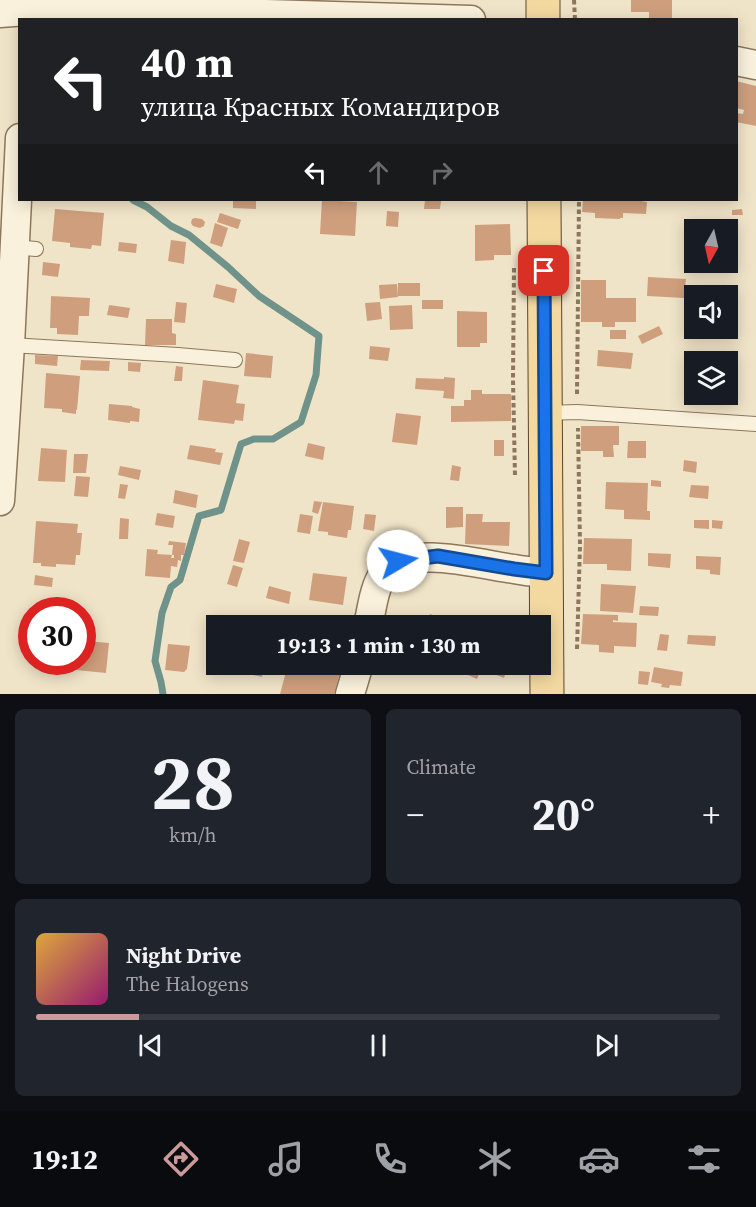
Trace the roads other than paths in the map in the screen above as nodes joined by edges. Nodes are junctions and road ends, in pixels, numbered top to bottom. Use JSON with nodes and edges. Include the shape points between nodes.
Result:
{"nodes":[{"id":1,"x":543,"y":0,"type":"edge"},
{"id":2,"x":20,"y":11,"type":"edge"},
{"id":3,"x":403,"y":18,"type":"edge"},
{"id":4,"x":543,"y":18,"type":"edge"},
{"id":5,"x":738,"y":61,"type":"edge"},
{"id":6,"x":756,"y":65,"type":"edge"},
{"id":7,"x":22,"y":201,"type":"edge"},
{"id":8,"x":544,"y":201,"type":"edge"},
{"id":9,"x":10,"y":345,"type":"junction"},
{"id":10,"x":235,"y":360,"type":"dead end"},
{"id":11,"x":545,"y":413,"type":"junction"},
{"id":12,"x":756,"y":424,"type":"edge"},
{"id":13,"x":0,"y":501,"type":"edge"},
{"id":14,"x":546,"y":573,"type":"junction"},
{"id":15,"x":370,"y":615,"type":"edge"},
{"id":16,"x":356,"y":675,"type":"edge"},
{"id":17,"x":350,"y":694,"type":"edge"},
{"id":18,"x":547,"y":694,"type":"edge"}],
"edges":[{"from":1,"to":4,"type":"main road"},
{"from":2,"to":3,"type":"street"},
{"from":5,"to":6,"type":"street"},
{"from":7,"to":9,"type":"street","via":[[24,248]]},
{"from":8,"to":11,"type":"main road"},
{"from":9,"to":10,"type":"lane"},
{"from":9,"to":13,"type":"street"},
{"from":11,"to":12,"type":"lane"},
{"from":11,"to":14,"type":"main road"},
{"from":14,"to":15,"type":"street","via":[[438,556],[398,561],[385,571],[377,586]]},
{"from":14,"to":18,"type":"main road"},
{"from":16,"to":17,"type":"street"}]}
